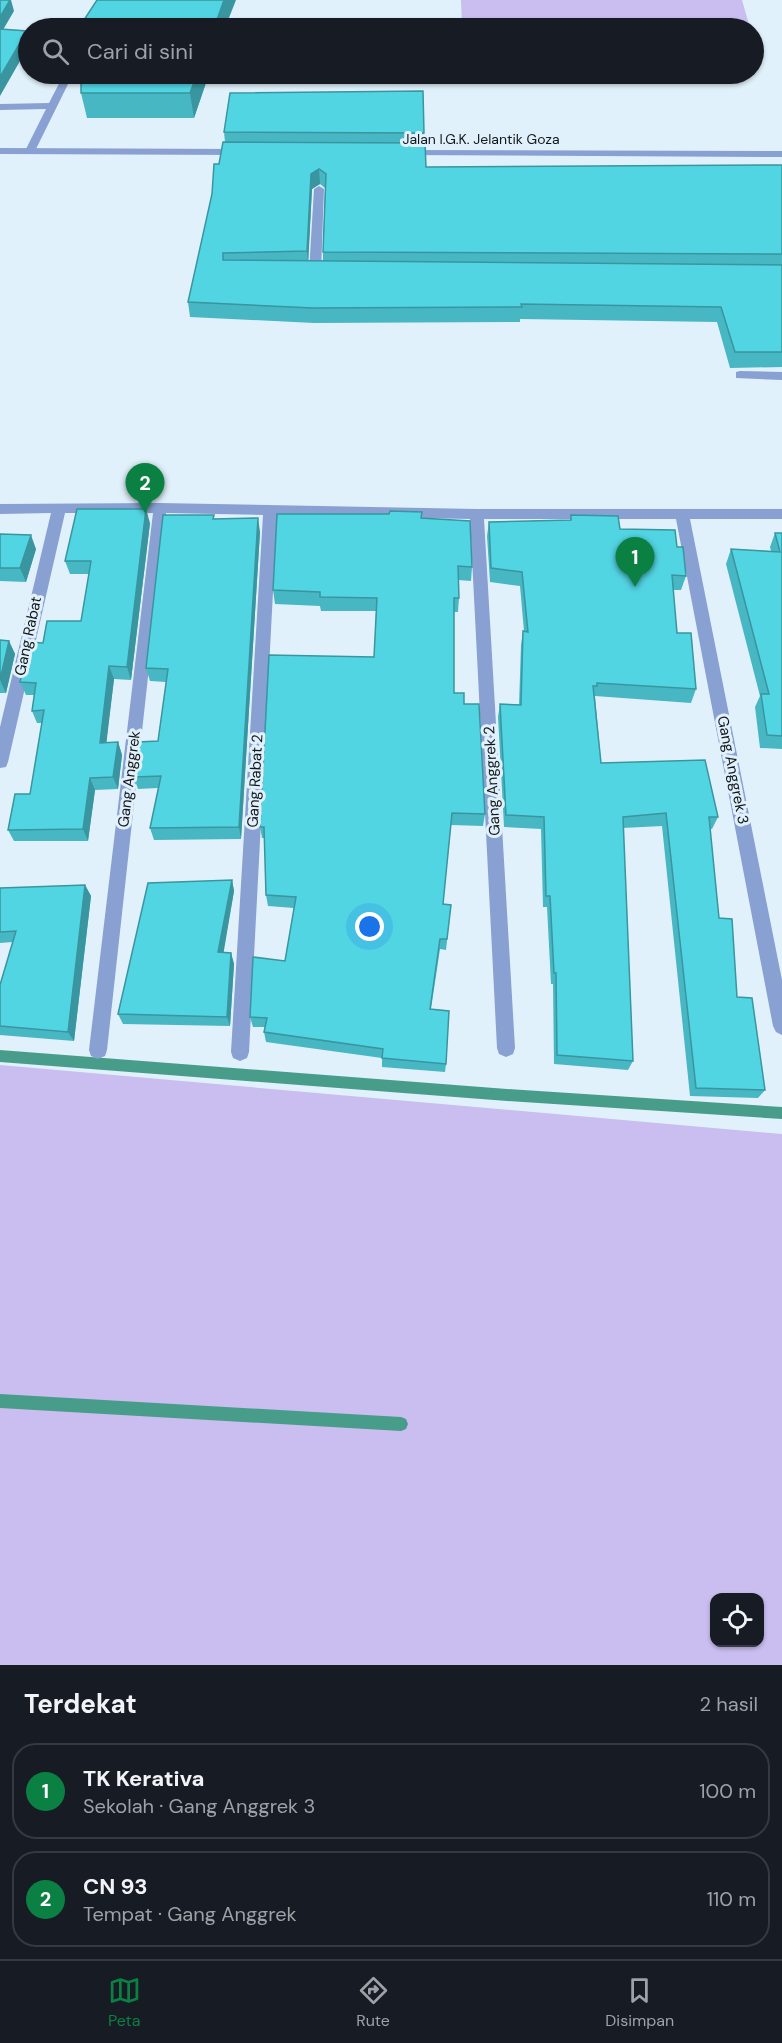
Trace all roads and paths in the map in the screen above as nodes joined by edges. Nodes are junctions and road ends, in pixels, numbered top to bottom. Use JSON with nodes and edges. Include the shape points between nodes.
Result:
{"nodes":[{"id":1,"x":63,"y":84,"type":"edge"},
{"id":2,"x":0,"y":106,"type":"edge"},
{"id":3,"x":52,"y":106,"type":"junction"},
{"id":4,"x":0,"y":151,"type":"edge"},
{"id":5,"x":30,"y":151,"type":"junction"},
{"id":6,"x":257,"y":152,"type":"edge"},
{"id":7,"x":388,"y":153,"type":"edge"},
{"id":8,"x":782,"y":154,"type":"edge"},
{"id":9,"x":319,"y":189,"type":"edge"},
{"id":10,"x":315,"y":272,"type":"edge"},
{"id":11,"x":740,"y":375,"type":"dead end"},
{"id":12,"x":782,"y":376,"type":"edge"},
{"id":13,"x":160,"y":508,"type":"junction"},
{"id":14,"x":0,"y":509,"type":"edge"},
{"id":15,"x":59,"y":510,"type":"junction"},
{"id":16,"x":270,"y":510,"type":"junction"},
{"id":17,"x":477,"y":514,"type":"junction"},
{"id":18,"x":682,"y":514,"type":"junction"},
{"id":19,"x":782,"y":514,"type":"edge"},
{"id":20,"x":0,"y":762,"type":"edge"},
{"id":21,"x":782,"y":1026,"type":"edge"},
{"id":22,"x":506,"y":1048,"type":"dead end"},
{"id":23,"x":98,"y":1050,"type":"dead end"},
{"id":24,"x":240,"y":1052,"type":"dead end"}],
"edges":[{"from":1,"to":3,"type":"street"},
{"from":2,"to":3,"type":"street"},
{"from":3,"to":5,"type":"street"},
{"from":4,"to":5,"type":"street"},
{"from":5,"to":6,"type":"street"},
{"from":7,"to":8,"type":"street","name":"Jalan I.G.K. Jelantik Goza"},
{"from":9,"to":10,"type":"street"},
{"from":11,"to":12,"type":"street"},
{"from":13,"to":15,"type":"street"},
{"from":13,"to":16,"type":"street"},
{"from":13,"to":23,"type":"street","name":"Gang Anggrek"},
{"from":14,"to":15,"type":"street"},
{"from":15,"to":20,"type":"street","name":"Gang Rabat"},
{"from":16,"to":17,"type":"street"},
{"from":16,"to":24,"type":"street","name":"Gang Rabat 2"},
{"from":17,"to":18,"type":"street"},
{"from":17,"to":22,"type":"street","name":"Gang Anggrek 2"},
{"from":18,"to":19,"type":"street"},
{"from":18,"to":21,"type":"street","name":"Gang Anggrek 3"}]}
